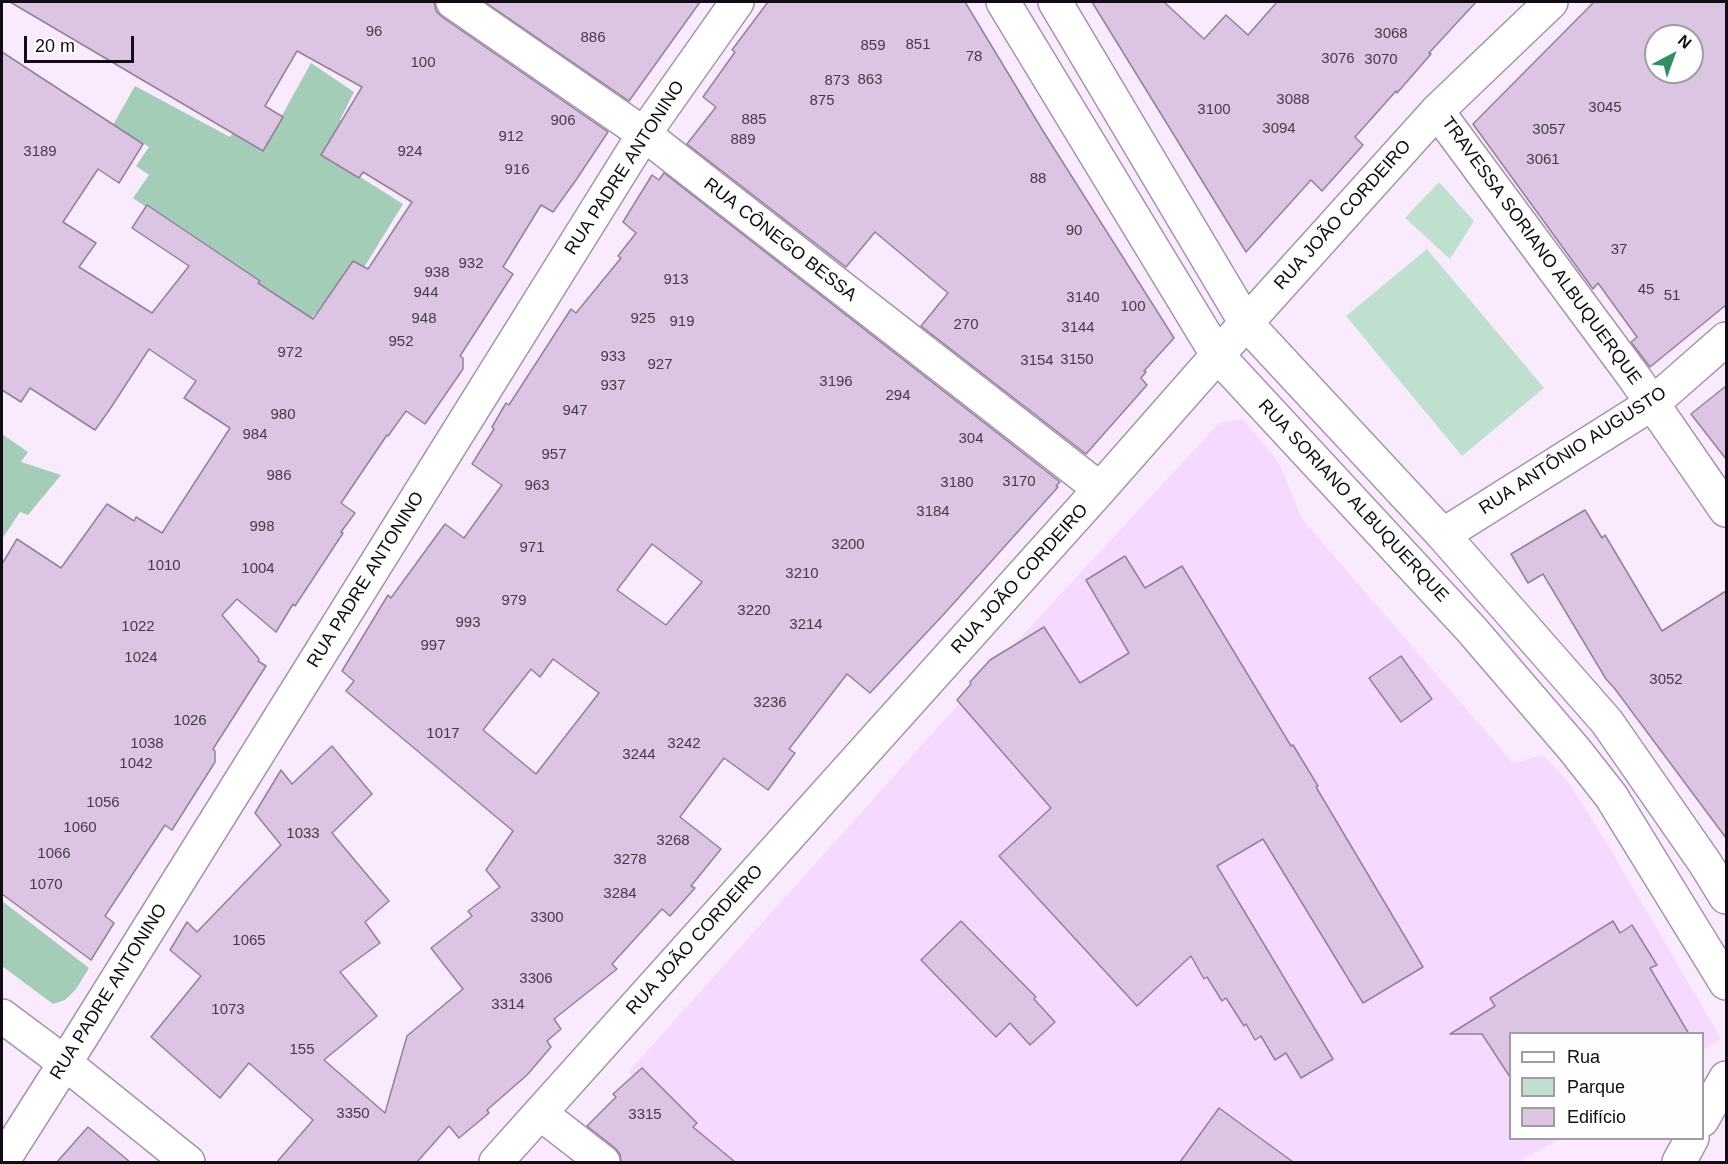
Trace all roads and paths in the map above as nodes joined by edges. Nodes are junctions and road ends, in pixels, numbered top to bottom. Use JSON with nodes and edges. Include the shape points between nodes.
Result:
{"nodes":[{"id":1,"x":453,"y":2,"type":"edge"},
{"id":2,"x":737,"y":2,"type":"edge"},
{"id":3,"x":1003,"y":2,"type":"edge"},
{"id":4,"x":1055,"y":2,"type":"edge"},
{"id":5,"x":1543,"y":4,"type":"edge"},
{"id":6,"x":1437,"y":111,"type":"junction"},
{"id":7,"x":644,"y":134,"type":"junction"},
{"id":8,"x":1246,"y":323,"type":"junction"},
{"id":9,"x":1726,"y":339,"type":"edge"},
{"id":10,"x":1218,"y":356,"type":"junction"},
{"id":11,"x":1653,"y":403,"type":"junction"},
{"id":12,"x":1100,"y":489,"type":"junction"},
{"id":13,"x":1726,"y":510,"type":"edge"},
{"id":14,"x":1443,"y":535,"type":"junction"},
{"id":15,"x":1607,"y":722,"type":"junction"},
{"id":16,"x":1574,"y":749,"type":"junction"},
{"id":17,"x":1726,"y":897,"type":"edge"},
{"id":18,"x":1726,"y":983,"type":"edge"},
{"id":19,"x":2,"y":1016,"type":"edge"},
{"id":20,"x":65,"y":1063,"type":"junction"},
{"id":21,"x":1726,"y":1078,"type":"edge"},
{"id":22,"x":540,"y":1113,"type":"junction"},
{"id":23,"x":1704,"y":1116,"type":"edge"},
{"id":24,"x":1691,"y":1140,"type":"edge"},
{"id":25,"x":2,"y":1162,"type":"edge"},
{"id":26,"x":188,"y":1162,"type":"edge"},
{"id":27,"x":496,"y":1162,"type":"edge"},
{"id":28,"x":603,"y":1162,"type":"edge"},
{"id":29,"x":1679,"y":1162,"type":"edge"}],
"edges":[{"from":1,"to":7,"type":"street","name":"RUA CÔNEGO BESSA"},
{"from":2,"to":7,"type":"street","name":"RUA PADRE ANTONINO"},
{"from":3,"to":10,"type":"street","name":"RUA SORIANO ALBUQUERQUE"},
{"from":4,"to":8,"type":"street"},
{"from":5,"to":6,"type":"street","name":"RUA JOÃO CORDEIRO"},
{"from":6,"to":8,"type":"street","name":"RUA JOÃO CORDEIRO"},
{"from":6,"to":11,"type":"street","name":"TRAVESSA SORIANO ALBUQUERQUE"},
{"from":7,"to":12,"type":"street","name":"RUA CÔNEGO BESSA"},
{"from":7,"to":20,"type":"street","name":"RUA PADRE ANTONINO"},
{"from":8,"to":10,"type":"street","name":"RUA JOÃO CORDEIRO"},
{"from":8,"to":14,"type":"street"},
{"from":9,"to":11,"type":"street","name":"RUA ANTÔNIO AUGUSTO"},
{"from":10,"to":12,"type":"street","name":"RUA JOÃO CORDEIRO"},
{"from":10,"to":16,"type":"street","name":"RUA SORIANO ALBUQUERQUE","via":[[1471,629]]},
{"from":11,"to":13,"type":"street","name":"TRAVESSA SORIANO ALBUQUERQUE"},
{"from":11,"to":14,"type":"street","name":"RUA ANTÔNIO AUGUSTO"},
{"from":12,"to":22,"type":"street","name":"RUA JOÃO CORDEIRO"},
{"from":14,"to":15,"type":"street"},
{"from":15,"to":16,"type":"street"},
{"from":15,"to":17,"type":"street"},
{"from":16,"to":18,"type":"street","name":"RUA SORIANO ALBUQUERQUE","via":[[1611,796]]},
{"from":19,"to":20,"type":"street"},
{"from":20,"to":25,"type":"street","name":"RUA PADRE ANTONINO"},
{"from":20,"to":26,"type":"street"},
{"from":21,"to":23,"type":"street"},
{"from":22,"to":27,"type":"street","name":"RUA JOÃO CORDEIRO"},
{"from":22,"to":28,"type":"street"},
{"from":24,"to":29,"type":"street"}]}
